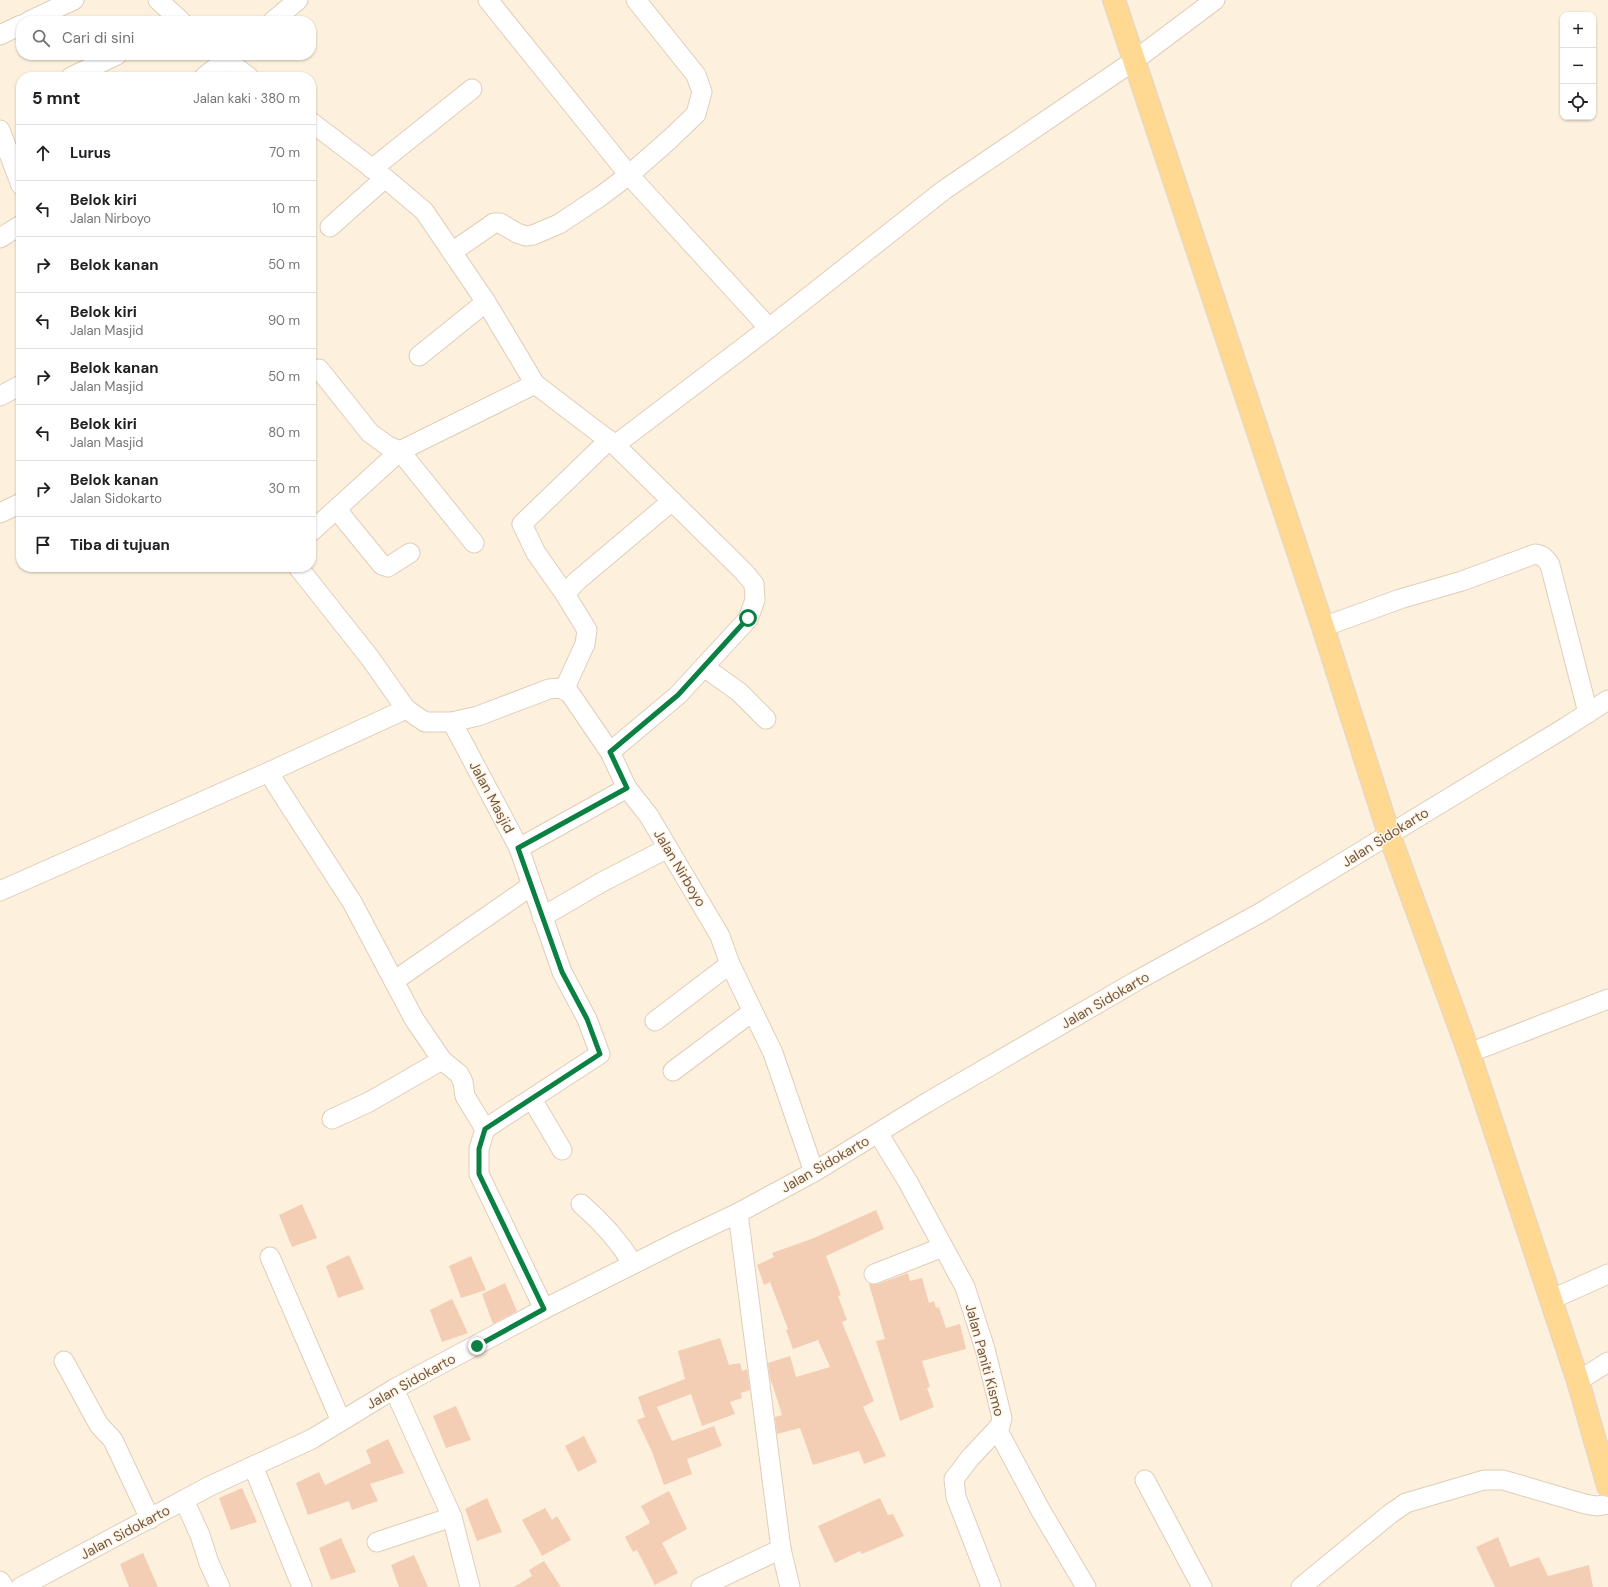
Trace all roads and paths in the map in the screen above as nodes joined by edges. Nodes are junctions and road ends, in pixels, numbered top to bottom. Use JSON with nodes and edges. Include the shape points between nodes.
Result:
{"nodes":[{"id":1,"x":74,"y":0,"type":"edge"},
{"id":2,"x":158,"y":0,"type":"edge"},
{"id":3,"x":298,"y":0,"type":"edge"},
{"id":4,"x":488,"y":0,"type":"edge"},
{"id":5,"x":636,"y":0,"type":"edge"},
{"id":6,"x":1114,"y":0,"type":"edge"},
{"id":7,"x":1215,"y":0,"type":"edge"},
{"id":8,"x":40,"y":16,"type":"edge"},
{"id":9,"x":176,"y":16,"type":"edge"},
{"id":10,"x":279,"y":16,"type":"edge"},
{"id":11,"x":16,"y":27,"type":"edge"},
{"id":12,"x":0,"y":35,"type":"edge"},
{"id":13,"x":107,"y":60,"type":"edge"},
{"id":14,"x":223,"y":60,"type":"edge"},
{"id":15,"x":229,"y":60,"type":"edge"},
{"id":16,"x":1134,"y":60,"type":"junction"},
{"id":17,"x":82,"y":72,"type":"edge"},
{"id":18,"x":210,"y":72,"type":"edge"},
{"id":19,"x":243,"y":72,"type":"edge"},
{"id":20,"x":472,"y":89,"type":"dead end"},
{"id":21,"x":316,"y":126,"type":"edge"},
{"id":22,"x":0,"y":130,"type":"edge"},
{"id":23,"x":16,"y":172,"type":"edge"},
{"id":24,"x":378,"y":174,"type":"junction"},
{"id":25,"x":629,"y":175,"type":"junction"},
{"id":26,"x":330,"y":227,"type":"dead end"},
{"id":27,"x":16,"y":228,"type":"edge"},
{"id":28,"x":0,"y":238,"type":"edge"},
{"id":29,"x":452,"y":252,"type":"junction"},
{"id":30,"x":486,"y":302,"type":"junction"},
{"id":31,"x":769,"y":328,"type":"junction"},
{"id":32,"x":419,"y":356,"type":"dead end"},
{"id":33,"x":319,"y":368,"type":"dead end"},
{"id":34,"x":535,"y":384,"type":"junction"},
{"id":35,"x":16,"y":388,"type":"edge"},
{"id":36,"x":0,"y":396,"type":"edge"},
{"id":37,"x":612,"y":443,"type":"junction"},
{"id":38,"x":400,"y":451,"type":"junction"},
{"id":39,"x":672,"y":501,"type":"junction"},
{"id":40,"x":16,"y":505,"type":"edge"},
{"id":41,"x":337,"y":510,"type":"junction"},
{"id":42,"x":0,"y":513,"type":"edge"},
{"id":43,"x":316,"y":528,"type":"edge"},
{"id":44,"x":474,"y":543,"type":"dead end"},
{"id":45,"x":410,"y":553,"type":"dead end"},
{"id":46,"x":302,"y":572,"type":"edge"},
{"id":47,"x":565,"y":594,"type":"junction"},
{"id":48,"x":1323,"y":627,"type":"junction"},
{"id":49,"x":704,"y":667,"type":"junction"},
{"id":50,"x":564,"y":690,"type":"junction"},
{"id":51,"x":1608,"y":700,"type":"edge"},
{"id":52,"x":406,"y":709,"type":"junction"},
{"id":53,"x":1588,"y":713,"type":"junction"},
{"id":54,"x":766,"y":719,"type":"dead end"},
{"id":55,"x":452,"y":722,"type":"junction"},
{"id":56,"x":610,"y":752,"type":"junction"},
{"id":57,"x":269,"y":772,"type":"junction"},
{"id":58,"x":627,"y":788,"type":"junction"},
{"id":59,"x":1389,"y":834,"type":"junction"},
{"id":60,"x":518,"y":848,"type":"junction"},
{"id":61,"x":668,"y":848,"type":"junction"},
{"id":62,"x":531,"y":886,"type":"junction"},
{"id":63,"x":0,"y":891,"type":"edge"},
{"id":64,"x":542,"y":916,"type":"junction"},
{"id":65,"x":730,"y":964,"type":"junction"},
{"id":66,"x":394,"y":981,"type":"junction"},
{"id":67,"x":1608,"y":999,"type":"edge"},
{"id":68,"x":752,"y":1012,"type":"junction"},
{"id":69,"x":654,"y":1021,"type":"dead end"},
{"id":70,"x":1469,"y":1053,"type":"junction"},
{"id":71,"x":442,"y":1060,"type":"junction"},
{"id":72,"x":673,"y":1071,"type":"dead end"},
{"id":73,"x":532,"y":1099,"type":"junction"},
{"id":74,"x":332,"y":1119,"type":"dead end"},
{"id":75,"x":485,"y":1129,"type":"junction"},
{"id":76,"x":878,"y":1133,"type":"junction"},
{"id":77,"x":562,"y":1150,"type":"dead end"},
{"id":78,"x":814,"y":1172,"type":"junction"},
{"id":79,"x":581,"y":1204,"type":"dead end"},
{"id":80,"x":738,"y":1213,"type":"junction"},
{"id":81,"x":943,"y":1247,"type":"junction"},
{"id":82,"x":270,"y":1257,"type":"dead end"},
{"id":83,"x":633,"y":1264,"type":"junction"},
{"id":84,"x":874,"y":1274,"type":"dead end"},
{"id":85,"x":1608,"y":1274,"type":"edge"},
{"id":86,"x":1550,"y":1300,"type":"junction"},
{"id":87,"x":544,"y":1309,"type":"junction"},
{"id":88,"x":64,"y":1361,"type":"dead end"},
{"id":89,"x":1608,"y":1362,"type":"edge"},
{"id":90,"x":1578,"y":1381,"type":"junction"},
{"id":91,"x":394,"y":1389,"type":"junction"},
{"id":92,"x":341,"y":1421,"type":"junction"},
{"id":93,"x":997,"y":1429,"type":"junction"},
{"id":94,"x":253,"y":1466,"type":"junction"},
{"id":95,"x":1144,"y":1480,"type":"dead end"},
{"id":96,"x":1608,"y":1486,"type":"edge"},
{"id":97,"x":184,"y":1500,"type":"junction"},
{"id":98,"x":1608,"y":1504,"type":"edge"},
{"id":99,"x":452,"y":1517,"type":"junction"},
{"id":100,"x":150,"y":1519,"type":"junction"},
{"id":101,"x":376,"y":1542,"type":"dead end"},
{"id":102,"x":781,"y":1549,"type":"junction"},
{"id":103,"x":0,"y":1581,"type":"edge"},
{"id":104,"x":4,"y":1587,"type":"edge"},
{"id":105,"x":21,"y":1587,"type":"edge"},
{"id":106,"x":220,"y":1587,"type":"edge"},
{"id":107,"x":302,"y":1587,"type":"edge"},
{"id":108,"x":470,"y":1587,"type":"edge"},
{"id":109,"x":701,"y":1587,"type":"edge"},
{"id":110,"x":790,"y":1587,"type":"edge"},
{"id":111,"x":991,"y":1587,"type":"edge"},
{"id":112,"x":1086,"y":1587,"type":"edge"},
{"id":113,"x":1202,"y":1587,"type":"edge"},
{"id":114,"x":1301,"y":1587,"type":"edge"}],
"edges":[{"from":1,"to":8,"type":"street"},
{"from":2,"to":9,"type":"street"},
{"from":3,"to":10,"type":"street"},
{"from":4,"to":25,"type":"street"},
{"from":5,"to":25,"type":"street","via":[[696,75],[702,92],[696,114]]},
{"from":6,"to":16,"type":"main road"},
{"from":7,"to":16,"type":"street"},
{"from":11,"to":12,"type":"street"},
{"from":13,"to":17,"type":"street"},
{"from":14,"to":18,"type":"street"},
{"from":15,"to":19,"type":"street"},
{"from":16,"to":31,"type":"street","via":[[944,190]]},
{"from":16,"to":48,"type":"main road"},
{"from":20,"to":24,"type":"street"},
{"from":21,"to":24,"type":"street"},
{"from":22,"to":23,"type":"street"},
{"from":24,"to":26,"type":"street"},
{"from":24,"to":29,"type":"street","via":[[424,211]]},
{"from":25,"to":29,"type":"street","via":[[559,224],[526,236],[500,223],[494,223]]},
{"from":25,"to":31,"type":"street"},
{"from":27,"to":28,"type":"street"},
{"from":29,"to":30,"type":"street"},
{"from":30,"to":32,"type":"street"},
{"from":30,"to":34,"type":"street"},
{"from":31,"to":37,"type":"street"},
{"from":33,"to":38,"type":"street","via":[[370,433]]},
{"from":34,"to":37,"type":"street"},
{"from":34,"to":38,"type":"street"},
{"from":35,"to":36,"type":"street"},
{"from":37,"to":39,"type":"street"},
{"from":37,"to":47,"type":"street","via":[[525,531],[536,553]]},
{"from":38,"to":41,"type":"street"},
{"from":38,"to":44,"type":"street"},
{"from":39,"to":47,"type":"street"},
{"from":39,"to":49,"type":"street","via":[[754,584],[755,600],[748,618]]},
{"from":40,"to":42,"type":"street"},
{"from":41,"to":43,"type":"street"},
{"from":41,"to":45,"type":"street","via":[[382,565],[388,567]]},
{"from":46,"to":52,"type":"street"},
{"from":47,"to":50,"type":"street","via":[[587,630],[585,644]]},
{"from":48,"to":53,"type":"street","via":[[1535,554],[1541,555],[1550,565]]},
{"from":48,"to":59,"type":"main road"},
{"from":49,"to":54,"type":"street","via":[[739,692]]},
{"from":49,"to":56,"type":"street","via":[[678,695]]},
{"from":50,"to":55,"type":"street","via":[[550,689],[478,716]]},
{"from":50,"to":56,"type":"street","name":"Jalan Nirboyo","via":[[569,692]]},
{"from":51,"to":53,"type":"street","name":"Jalan Sidokarto"},
{"from":52,"to":55,"type":"street","via":[[425,722]]},
{"from":52,"to":57,"type":"street"},
{"from":53,"to":59,"type":"street","name":"Jalan Sidokarto"},
{"from":55,"to":60,"type":"street","name":"Jalan Masjid"},
{"from":56,"to":58,"type":"street","name":"Jalan Nirboyo"},
{"from":57,"to":63,"type":"street"},
{"from":57,"to":66,"type":"street","via":[[352,902]]},
{"from":58,"to":60,"type":"street"},
{"from":58,"to":61,"type":"street","name":"Jalan Nirboyo","via":[[649,816]]},
{"from":59,"to":70,"type":"main road"},
{"from":59,"to":76,"type":"street","name":"Jalan Sidokarto","via":[[1260,913],[1138,980]]},
{"from":60,"to":62,"type":"street","name":"Jalan Masjid"},
{"from":61,"to":64,"type":"street"},
{"from":61,"to":65,"type":"street","name":"Jalan Nirboyo","via":[[720,936]]},
{"from":62,"to":64,"type":"street","name":"Jalan Masjid"},
{"from":62,"to":66,"type":"street"},
{"from":64,"to":73,"type":"street","name":"Jalan Masjid","via":[[562,972],[587,1019],[600,1054]]},
{"from":65,"to":68,"type":"street","name":"Jalan Nirboyo"},
{"from":65,"to":69,"type":"street"},
{"from":66,"to":71,"type":"street","via":[[414,1019]]},
{"from":67,"to":70,"type":"street"},
{"from":68,"to":72,"type":"street"},
{"from":68,"to":78,"type":"street","name":"Jalan Nirboyo","via":[[773,1053]]},
{"from":70,"to":86,"type":"main road"},
{"from":71,"to":74,"type":"street","via":[[369,1102]]},
{"from":71,"to":75,"type":"street","via":[[459,1074],[465,1096]]},
{"from":73,"to":75,"type":"street","name":"Jalan Masjid"},
{"from":73,"to":77,"type":"street"},
{"from":75,"to":87,"type":"street","via":[[479,1149],[479,1174]]},
{"from":76,"to":78,"type":"street","name":"Jalan Sidokarto"},
{"from":76,"to":81,"type":"street","name":"Jalan Paniti Kismo"},
{"from":78,"to":80,"type":"street","name":"Jalan Sidokarto"},
{"from":79,"to":83,"type":"street","via":[[598,1218],[622,1246]]},
{"from":80,"to":83,"type":"street","name":"Jalan Sidokarto"},
{"from":80,"to":102,"type":"street"},
{"from":81,"to":84,"type":"street"},
{"from":81,"to":93,"type":"street","name":"Jalan Paniti Kismo","via":[[965,1287],[985,1349],[1002,1418]]},
{"from":82,"to":92,"type":"street"},
{"from":83,"to":87,"type":"street","name":"Jalan Sidokarto"},
{"from":85,"to":86,"type":"street"},
{"from":86,"to":90,"type":"main road"},
{"from":87,"to":91,"type":"street","name":"Jalan Sidokarto"},
{"from":88,"to":100,"type":"street","via":[[98,1425],[113,1440]]},
{"from":89,"to":90,"type":"street"},
{"from":90,"to":96,"type":"main road"},
{"from":91,"to":92,"type":"street","name":"Jalan Sidokarto"},
{"from":91,"to":99,"type":"street"},
{"from":92,"to":94,"type":"street","name":"Jalan Sidokarto","via":[[312,1439]]},
{"from":93,"to":111,"type":"street","name":"Jalan Paniti Kismo","via":[[954,1479],[956,1497]]},
{"from":93,"to":112,"type":"street"},
{"from":94,"to":97,"type":"street","name":"Jalan Sidokarto"},
{"from":94,"to":107,"type":"street"},
{"from":95,"to":113,"type":"street"},
{"from":97,"to":100,"type":"street","name":"Jalan Sidokarto"},
{"from":97,"to":106,"type":"street"},
{"from":98,"to":114,"type":"street","via":[[1585,1504],[1503,1480],[1484,1480],[1406,1503]]},
{"from":99,"to":101,"type":"street"},
{"from":99,"to":108,"type":"street"},
{"from":100,"to":105,"type":"street","name":"Jalan Sidokarto"},
{"from":102,"to":109,"type":"street"},
{"from":102,"to":110,"type":"street"},
{"from":103,"to":104,"type":"street"}]}
